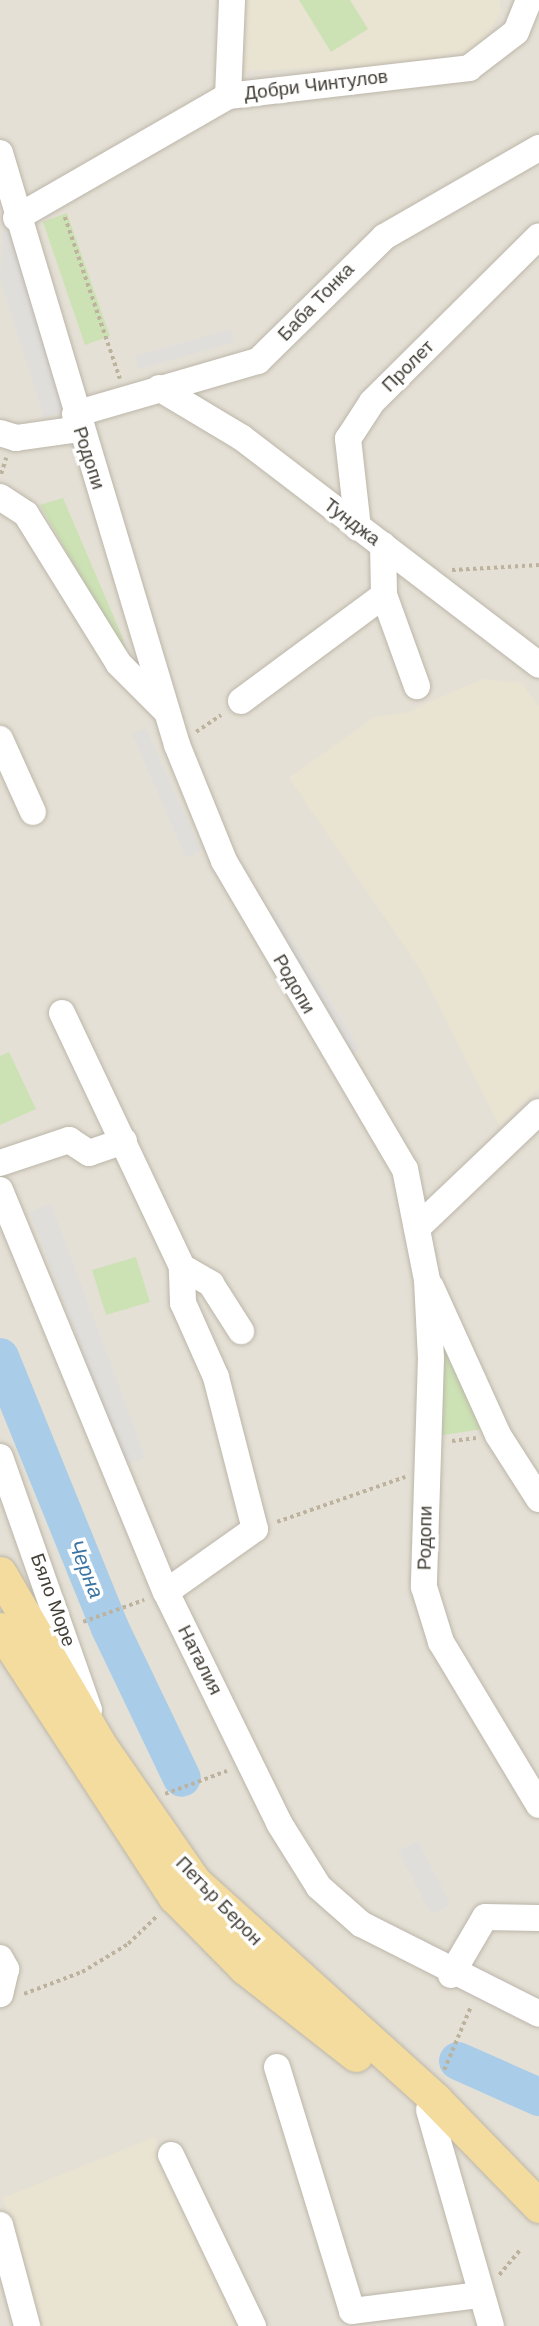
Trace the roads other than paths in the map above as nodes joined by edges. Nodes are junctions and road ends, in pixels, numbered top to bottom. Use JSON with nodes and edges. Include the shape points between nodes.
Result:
{"nodes":[{"id":1,"x":232,"y":0,"type":"edge"},
{"id":2,"x":529,"y":0,"type":"edge"},
{"id":3,"x":228,"y":96,"type":"junction"},
{"id":4,"x":539,"y":148,"type":"edge"},
{"id":5,"x":0,"y":153,"type":"edge"},
{"id":6,"x":12,"y":233,"type":"edge"},
{"id":7,"x":539,"y":236,"type":"edge"},
{"id":8,"x":159,"y":388,"type":"junction"},
{"id":9,"x":77,"y":421,"type":"junction"},
{"id":10,"x":0,"y":433,"type":"edge"},
{"id":11,"x":0,"y":497,"type":"edge"},
{"id":12,"x":358,"y":528,"type":"junction"},
{"id":13,"x":383,"y":545,"type":"junction"},
{"id":14,"x":384,"y":594,"type":"junction"},
{"id":15,"x":539,"y":665,"type":"edge"},
{"id":16,"x":416,"y":687,"type":"dead end"},
{"id":17,"x":241,"y":701,"type":"road end"},
{"id":18,"x":169,"y":714,"type":"junction"},
{"id":19,"x":0,"y":739,"type":"edge"},
{"id":20,"x":33,"y":812,"type":"dead end"},
{"id":21,"x":62,"y":1013,"type":"dead end"},
{"id":22,"x":539,"y":1112,"type":"edge"},
{"id":23,"x":124,"y":1141,"type":"junction"},
{"id":24,"x":0,"y":1163,"type":"edge"},
{"id":25,"x":0,"y":1190,"type":"edge"},
{"id":26,"x":416,"y":1228,"type":"junction"},
{"id":27,"x":182,"y":1268,"type":"junction"},
{"id":28,"x":427,"y":1280,"type":"junction"},
{"id":29,"x":241,"y":1331,"type":"dead end"},
{"id":30,"x":0,"y":1457,"type":"edge"},
{"id":31,"x":539,"y":1499,"type":"edge"},
{"id":32,"x":0,"y":1573,"type":"edge"},
{"id":33,"x":166,"y":1592,"type":"junction"},
{"id":34,"x":0,"y":1629,"type":"edge"},
{"id":35,"x":100,"y":1745,"type":"junction"},
{"id":36,"x":539,"y":1805,"type":"edge"},
{"id":37,"x":539,"y":1918,"type":"edge"},
{"id":38,"x":0,"y":1958,"type":"edge"},
{"id":39,"x":452,"y":1975,"type":"junction"},
{"id":40,"x":1,"y":1994,"type":"edge"},
{"id":41,"x":539,"y":2014,"type":"edge"},
{"id":42,"x":277,"y":2067,"type":"dead end"},
{"id":43,"x":433,"y":2105,"type":"junction"},
{"id":44,"x":171,"y":2155,"type":"dead end"},
{"id":45,"x":539,"y":2206,"type":"edge"},
{"id":46,"x":0,"y":2225,"type":"edge"},
{"id":47,"x":488,"y":2287,"type":"junction"},
{"id":48,"x":27,"y":2326,"type":"edge"},
{"id":49,"x":253,"y":2326,"type":"edge"},
{"id":50,"x":491,"y":2326,"type":"edge"}],
"edges":[{"from":1,"to":3,"type":"street"},
{"from":2,"to":3,"type":"street","name":"Добри Чинтулов","via":[[516,32],[470,68]]},
{"from":3,"to":6,"type":"street","name":"Добри Чинтулов","via":[[58,195]]},
{"from":4,"to":8,"type":"street","name":"Баба Тонка","via":[[384,237],[258,361]]},
{"from":5,"to":6,"type":"street","name":"Родопи"},
{"from":6,"to":9,"type":"street","name":"Родопи"},
{"from":7,"to":12,"type":"street","name":"Пролет","via":[[372,402],[348,439]]},
{"from":8,"to":9,"type":"street","name":"Баба Тонка","via":[[127,397]]},
{"from":8,"to":12,"type":"street","name":"Тунджа","via":[[241,437]]},
{"from":9,"to":10,"type":"street","name":"Баба Тонка","via":[[16,438]]},
{"from":9,"to":18,"type":"street","name":"Родопи"},
{"from":11,"to":18,"type":"street","via":[[26,514],[119,664]]},
{"from":12,"to":13,"type":"street","name":"Тунджа"},
{"from":13,"to":14,"type":"street"},
{"from":13,"to":15,"type":"street","name":"Тунджа"},
{"from":14,"to":16,"type":"street"},
{"from":14,"to":17,"type":"street"},
{"from":18,"to":26,"type":"street","name":"Родопи","via":[[224,861],[405,1169]]},
{"from":19,"to":20,"type":"street"},
{"from":21,"to":23,"type":"street"},
{"from":22,"to":26,"type":"street"},
{"from":23,"to":24,"type":"street","via":[[89,1153],[69,1140]]},
{"from":23,"to":27,"type":"street","via":[[134,1177]]},
{"from":25,"to":33,"type":"street","name":"Наталия"},
{"from":26,"to":28,"type":"street","name":"Родопи"},
{"from":27,"to":29,"type":"street","via":[[211,1284]]},
{"from":27,"to":33,"type":"street","via":[[183,1303],[216,1377],[255,1529]]},
{"from":28,"to":31,"type":"street","via":[[498,1435]]},
{"from":28,"to":36,"type":"street","name":"Родопи","via":[[424,1587],[441,1642]]},
{"from":30,"to":35,"type":"street","name":"Бяло Море","via":[[65,1628]]},
{"from":32,"to":35,"type":"main road","name":"Петър Берон"},
{"from":33,"to":39,"type":"street","name":"Наталия","via":[[319,1886],[361,1924]]},
{"from":34,"to":43,"type":"main road","name":"Петър Берон","via":[[175,1897],[279,1997]]},
{"from":35,"to":43,"type":"main road","name":"Петър Берон","via":[[139,1804],[222,1909]]},
{"from":37,"to":39,"type":"street","via":[[485,1917]]},
{"from":38,"to":40,"type":"street","via":[[6,1969]]},
{"from":39,"to":41,"type":"street","name":"Наталия"},
{"from":42,"to":47,"type":"street","via":[[352,2311]]},
{"from":43,"to":45,"type":"main road","name":"Петър Берон","via":[[478,2141]]},
{"from":43,"to":47,"type":"street"},
{"from":44,"to":49,"type":"street"},
{"from":46,"to":48,"type":"street"},
{"from":47,"to":50,"type":"street"}]}
